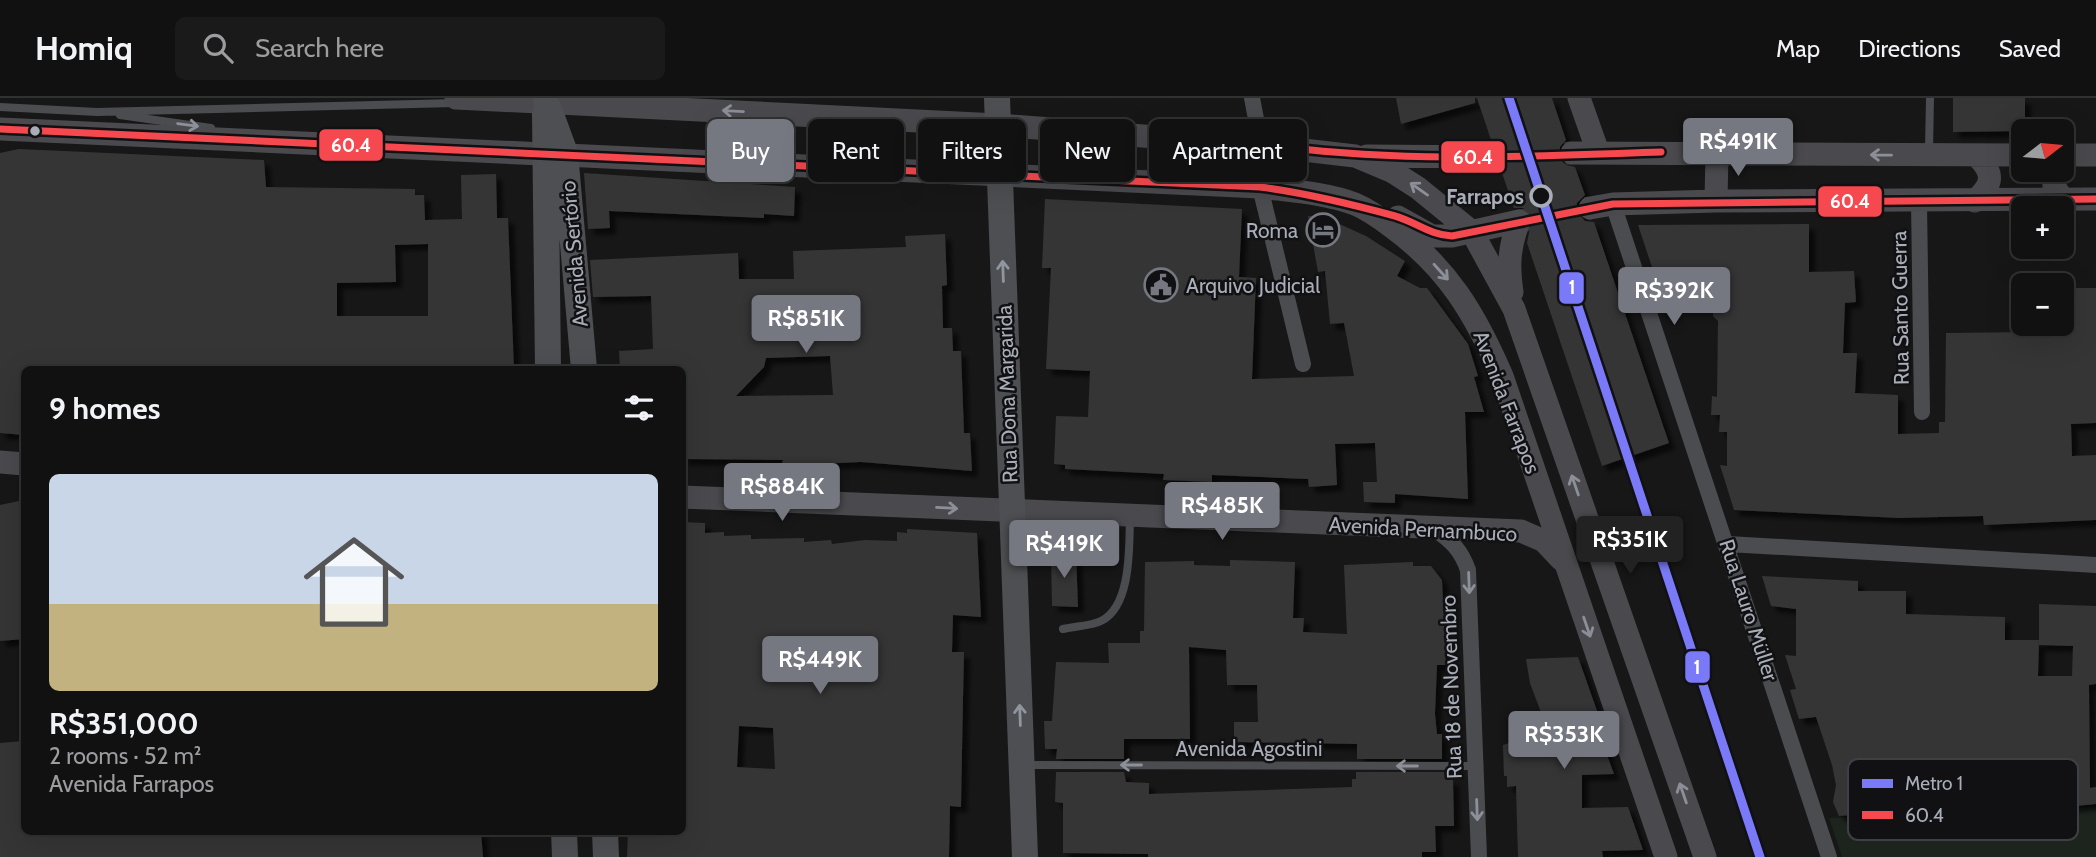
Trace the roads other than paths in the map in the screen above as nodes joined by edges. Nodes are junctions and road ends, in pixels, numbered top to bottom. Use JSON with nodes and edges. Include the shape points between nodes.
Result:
{"nodes":[{"id":1,"x":456,"y":98,"type":"edge"},
{"id":2,"x":997,"y":98,"type":"edge"},
{"id":3,"x":1252,"y":98,"type":"edge"},
{"id":4,"x":1579,"y":98,"type":"edge"},
{"id":5,"x":1930,"y":98,"type":"edge"},
{"id":6,"x":545,"y":99,"type":"edge"},
{"id":7,"x":0,"y":107,"type":"edge"},
{"id":8,"x":97,"y":112,"type":"junction"},
{"id":9,"x":998,"y":119,"type":"edge"},
{"id":10,"x":1256,"y":119,"type":"edge"},
{"id":11,"x":918,"y":120,"type":"edge"},
{"id":12,"x":1026,"y":127,"type":"edge"},
{"id":13,"x":0,"y":129,"type":"edge"},
{"id":14,"x":1149,"y":136,"type":"edge"},
{"id":15,"x":293,"y":140,"type":"junction"},
{"id":16,"x":1307,"y":150,"type":"edge"},
{"id":17,"x":555,"y":152,"type":"junction"},
{"id":18,"x":1598,"y":152,"type":"junction"},
{"id":19,"x":1572,"y":153,"type":"tunnel mouth"},
{"id":20,"x":1717,"y":153,"type":"junction"},
{"id":21,"x":2011,"y":155,"type":"edge"},
{"id":22,"x":2096,"y":155,"type":"edge"},
{"id":23,"x":1355,"y":156,"type":"junction"},
{"id":24,"x":1929,"y":156,"type":"junction"},
{"id":25,"x":1977,"y":156,"type":"junction"},
{"id":26,"x":1497,"y":157,"type":"tunnel mouth"},
{"id":27,"x":2074,"y":157,"type":"edge"},
{"id":28,"x":918,"y":170,"type":"edge"},
{"id":29,"x":1026,"y":175,"type":"edge"},
{"id":30,"x":999,"y":182,"type":"edge"},
{"id":31,"x":1260,"y":187,"type":"junction"},
{"id":32,"x":2096,"y":199,"type":"edge"},
{"id":33,"x":2074,"y":200,"type":"edge"},
{"id":34,"x":1716,"y":201,"type":"junction"},
{"id":35,"x":1975,"y":201,"type":"junction"},
{"id":36,"x":2011,"y":201,"type":"edge"},
{"id":37,"x":1919,"y":202,"type":"junction"},
{"id":38,"x":1614,"y":204,"type":"junction"},
{"id":39,"x":1590,"y":208,"type":"tunnel mouth"},
{"id":40,"x":1371,"y":212,"type":"junction"},
{"id":41,"x":1472,"y":232,"type":"junction"},
{"id":42,"x":557,"y":237,"type":"dead end"},
{"id":43,"x":1514,"y":309,"type":"junction"},
{"id":44,"x":1303,"y":364,"type":"dead end"},
{"id":45,"x":548,"y":366,"type":"edge"},
{"id":46,"x":584,"y":366,"type":"edge"},
{"id":47,"x":1922,"y":412,"type":"dead end"},
{"id":48,"x":0,"y":462,"type":"edge"},
{"id":49,"x":21,"y":464,"type":"edge"},
{"id":50,"x":686,"y":496,"type":"edge"},
{"id":51,"x":1012,"y":511,"type":"junction"},
{"id":52,"x":1130,"y":516,"type":"junction"},
{"id":53,"x":1434,"y":529,"type":"junction"},
{"id":54,"x":1728,"y":544,"type":"junction"},
{"id":55,"x":1565,"y":563,"type":"junction"},
{"id":56,"x":2096,"y":565,"type":"edge"},
{"id":57,"x":1063,"y":629,"type":"dead end"},
{"id":58,"x":1022,"y":765,"type":"junction"},
{"id":59,"x":1475,"y":766,"type":"junction"},
{"id":60,"x":564,"y":835,"type":"edge"},
{"id":61,"x":574,"y":835,"type":"edge"},
{"id":62,"x":605,"y":835,"type":"edge"},
{"id":63,"x":565,"y":857,"type":"edge"},
{"id":64,"x":575,"y":857,"type":"edge"},
{"id":65,"x":606,"y":857,"type":"edge"},
{"id":66,"x":1025,"y":857,"type":"edge"},
{"id":67,"x":1479,"y":857,"type":"edge"},
{"id":68,"x":1666,"y":857,"type":"edge"},
{"id":69,"x":1705,"y":857,"type":"edge"},
{"id":70,"x":1829,"y":857,"type":"edge"}],
"edges":[{"from":1,"to":6,"type":"main road","name":"Avenida Farrapos"},
{"from":2,"to":9,"type":"main road","name":"Rua Dona Margarida"},
{"from":3,"to":10,"type":"street"},
{"from":4,"to":18,"type":"main road"},
{"from":5,"to":24,"type":"lane"},
{"from":6,"to":8,"type":"lane"},
{"from":11,"to":6,"type":"main road","name":"Avenida Farrapos","one_way":true},
{"from":6,"to":17,"type":"main road","name":"Avenida Sertório"},
{"from":7,"to":8,"type":"lane"},
{"from":8,"to":15,"type":"lane","one_way":true},
{"from":12,"to":14,"type":"main road","name":"Avenida Farrapos"},
{"from":13,"to":15,"type":"main road","name":"Avenida Farrapos"},
{"from":15,"to":17,"type":"main road","name":"Avenida Farrapos"},
{"from":16,"to":23,"type":"main road","name":"Avenida Farrapos"},
{"from":17,"to":28,"type":"main road","name":"Avenida Farrapos"},
{"from":17,"to":42,"type":"lane"},
{"from":17,"to":45,"type":"main road","name":"Avenida Sertório"},
{"from":17,"to":46,"type":"main road","name":"Avenida Sertório"},
{"from":18,"to":19,"type":"main road"},
{"from":18,"to":20,"type":"main road"},
{"from":24,"to":20,"type":"main road","one_way":true},
{"from":20,"to":34,"type":"main road"},
{"from":21,"to":25,"type":"main road"},
{"from":22,"to":27,"type":"main road"},
{"from":23,"to":26,"type":"main road"},
{"from":41,"to":23,"type":"main road","name":"Avenida Farrapos","one_way":true,"via":[[1418,188]]},
{"from":24,"to":25,"type":"main road"},
{"from":25,"to":35,"type":"main road","via":[[1991,178]]},
{"from":29,"to":31,"type":"main road","name":"Avenida Farrapos"},
{"from":51,"to":30,"type":"main road","name":"Rua Dona Margarida","one_way":true},
{"from":31,"to":40,"type":"main road","name":"Avenida Farrapos","via":[[1309,193]]},
{"from":31,"to":44,"type":"street"},
{"from":32,"to":33,"type":"main road"},
{"from":34,"to":37,"type":"main road"},
{"from":34,"to":38,"type":"main road"},
{"from":35,"to":36,"type":"main road"},
{"from":35,"to":37,"type":"main road"},
{"from":37,"to":47,"type":"street","name":"Rua Santo Guerra"},
{"from":38,"to":39,"type":"main road"},
{"from":38,"to":54,"type":"street","name":"Rua Lauro Müller"},
{"from":40,"to":41,"type":"main road","via":[[1398,217],[1433,236]]},
{"from":40,"to":55,"type":"main road","name":"Avenida Farrapos","one_way":true,"via":[[1442,272],[1481,327]]},
{"from":41,"to":43,"type":"main road","name":"Avenida Farrapos"},
{"from":41,"to":43,"type":"main road","via":[[1519,221],[1508,265]]},
{"from":69,"to":43,"type":"main road","name":"Avenida Farrapos","one_way":true},
{"from":48,"to":49,"type":"main road"},
{"from":50,"to":51,"type":"main road","name":"Avenida Pernambuco","one_way":true},
{"from":51,"to":52,"type":"main road","name":"Avenida Pernambuco"},
{"from":58,"to":51,"type":"main road","name":"Rua Dona Margarida","one_way":true},
{"from":52,"to":53,"type":"main road","name":"Avenida Pernambuco"},
{"from":52,"to":57,"type":"lane","via":[[1126,583],[1115,606],[1103,620]]},
{"from":53,"to":55,"type":"main road","name":"Avenida Pernambuco","via":[[1521,531],[1544,541]]},
{"from":53,"to":59,"type":"street","name":"Rua 18 de Novembro","one_way":true,"via":[[1462,554],[1468,570]]},
{"from":54,"to":56,"type":"street"},
{"from":54,"to":70,"type":"street","name":"Rua Lauro Müller"},
{"from":55,"to":68,"type":"main road","name":"Avenida Farrapos","one_way":true},
{"from":59,"to":58,"type":"lane","name":"Avenida Agostini","one_way":true},
{"from":58,"to":66,"type":"main road","name":"Rua Dona Margarida"},
{"from":59,"to":67,"type":"street","name":"Rua 18 de Novembro","one_way":true},
{"from":60,"to":63,"type":"main road"},
{"from":61,"to":64,"type":"lane"},
{"from":62,"to":65,"type":"main road"}]}
